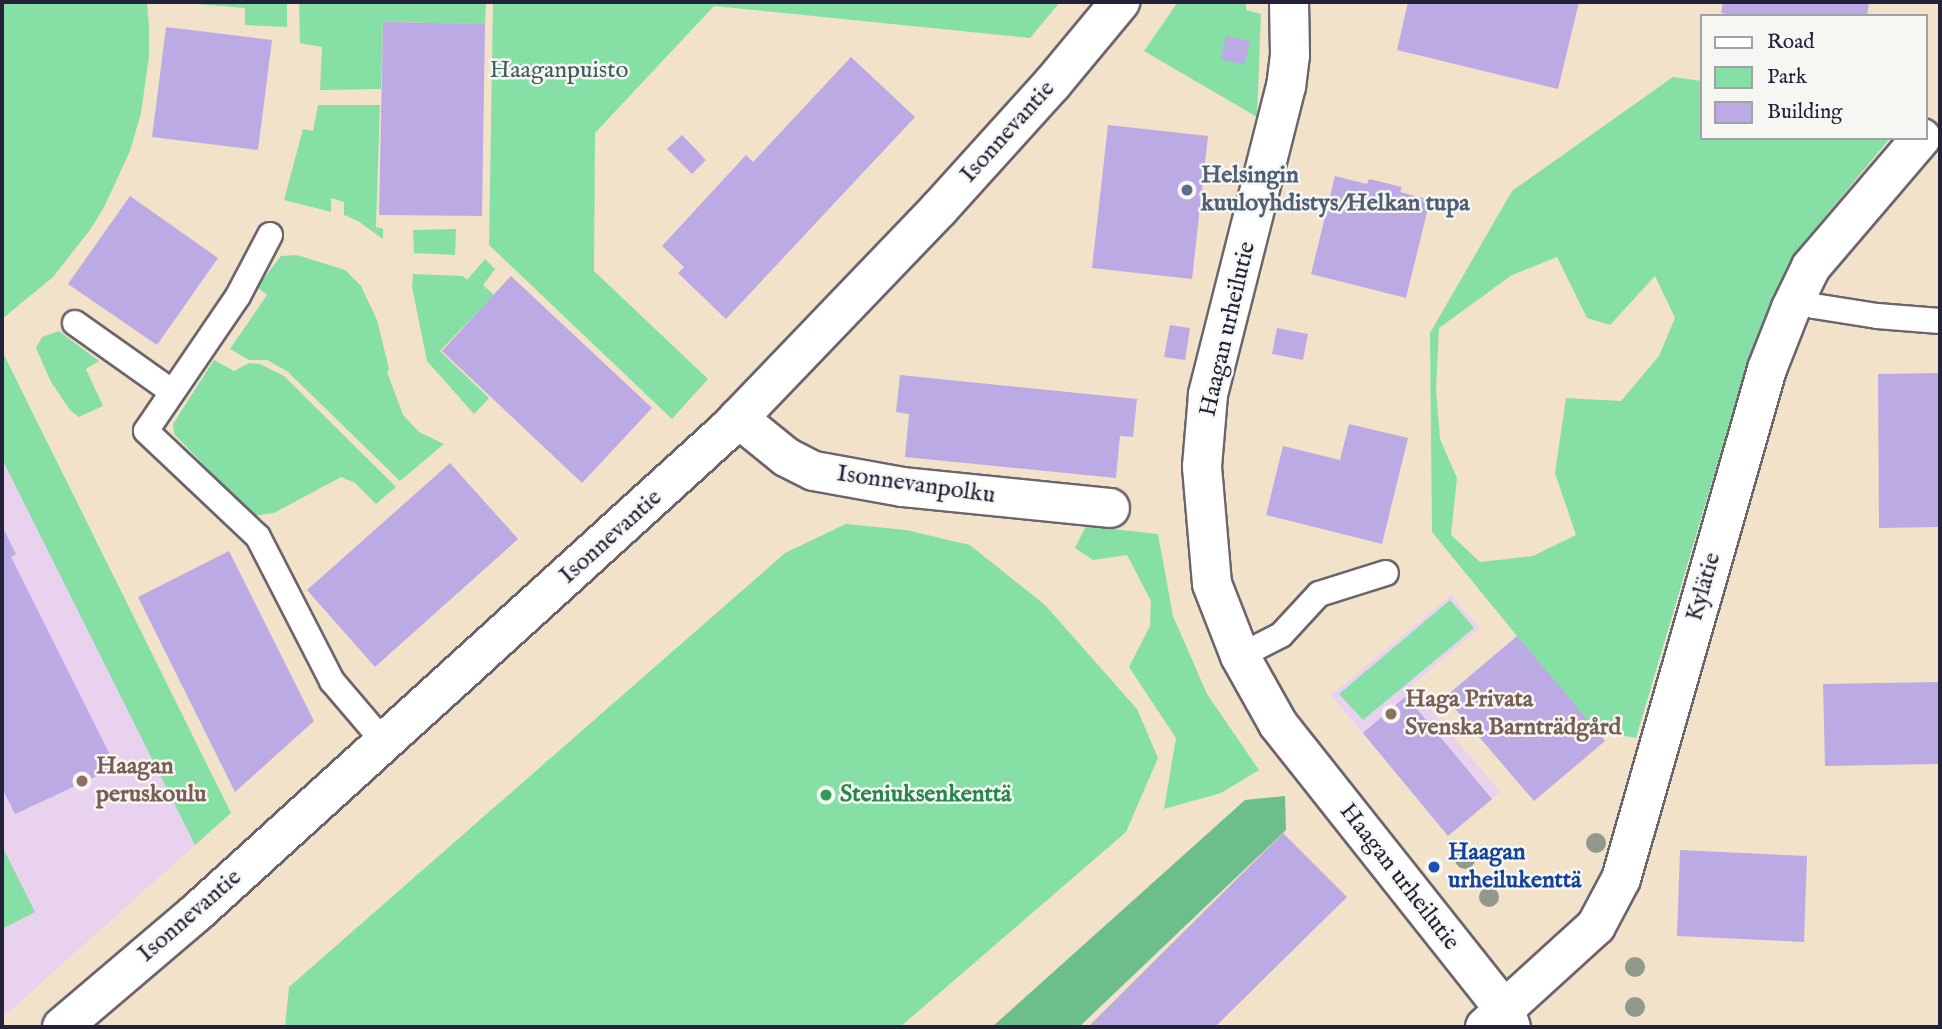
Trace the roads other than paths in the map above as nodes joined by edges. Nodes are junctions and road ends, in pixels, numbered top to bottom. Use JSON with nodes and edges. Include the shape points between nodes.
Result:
{"nodes":[{"id":1,"x":1289,"y":2,"type":"edge"},
{"id":2,"x":1120,"y":3,"type":"edge"},
{"id":3,"x":1940,"y":116,"type":"edge"},
{"id":4,"x":1928,"y":130,"type":"edge"},
{"id":5,"x":1919,"y":140,"type":"edge"},
{"id":6,"x":270,"y":234,"type":"dead end"},
{"id":7,"x":1797,"y":295,"type":"junction"},
{"id":8,"x":1940,"y":321,"type":"edge"},
{"id":9,"x":75,"y":323,"type":"dead end"},
{"id":10,"x":171,"y":391,"type":"junction"},
{"id":11,"x":738,"y":418,"type":"junction"},
{"id":12,"x":1110,"y":508,"type":"dead end"},
{"id":13,"x":1386,"y":573,"type":"dead end"},
{"id":14,"x":1240,"y":656,"type":"junction"},
{"id":15,"x":384,"y":742,"type":"junction"},
{"id":16,"x":1500,"y":1022,"type":"edge"},
{"id":17,"x":62,"y":1027,"type":"edge"}],
"edges":[{"from":1,"to":14,"type":"street","name":"Haagan urheilutie","via":[[1286,86],[1208,395],[1202,467],[1212,584]]},
{"from":2,"to":11,"type":"street","name":"Isonnevantie","via":[[939,209]]},
{"from":3,"to":4,"type":"street"},
{"from":5,"to":7,"type":"street","name":"Kylätie","via":[[1811,267]]},
{"from":6,"to":10,"type":"lane","via":[[238,296]]},
{"from":7,"to":8,"type":"lane","via":[[1814,306]]},
{"from":7,"to":16,"type":"street","name":"Kylätie","via":[[1767,369],[1621,879],[1596,926]]},
{"from":9,"to":10,"type":"lane"},
{"from":10,"to":15,"type":"lane","via":[[146,431],[258,537],[332,681]]},
{"from":11,"to":12,"type":"street","name":"Isonnevanpolku","via":[[786,457],[814,471],[904,487]]},
{"from":11,"to":15,"type":"street","name":"Isonnevantie"},
{"from":13,"to":14,"type":"lane","via":[[1319,594],[1281,635]]},
{"from":14,"to":16,"type":"street","name":"Haagan urheilutie","via":[[1278,724]]},
{"from":15,"to":17,"type":"street","name":"Isonnevantie"}]}
